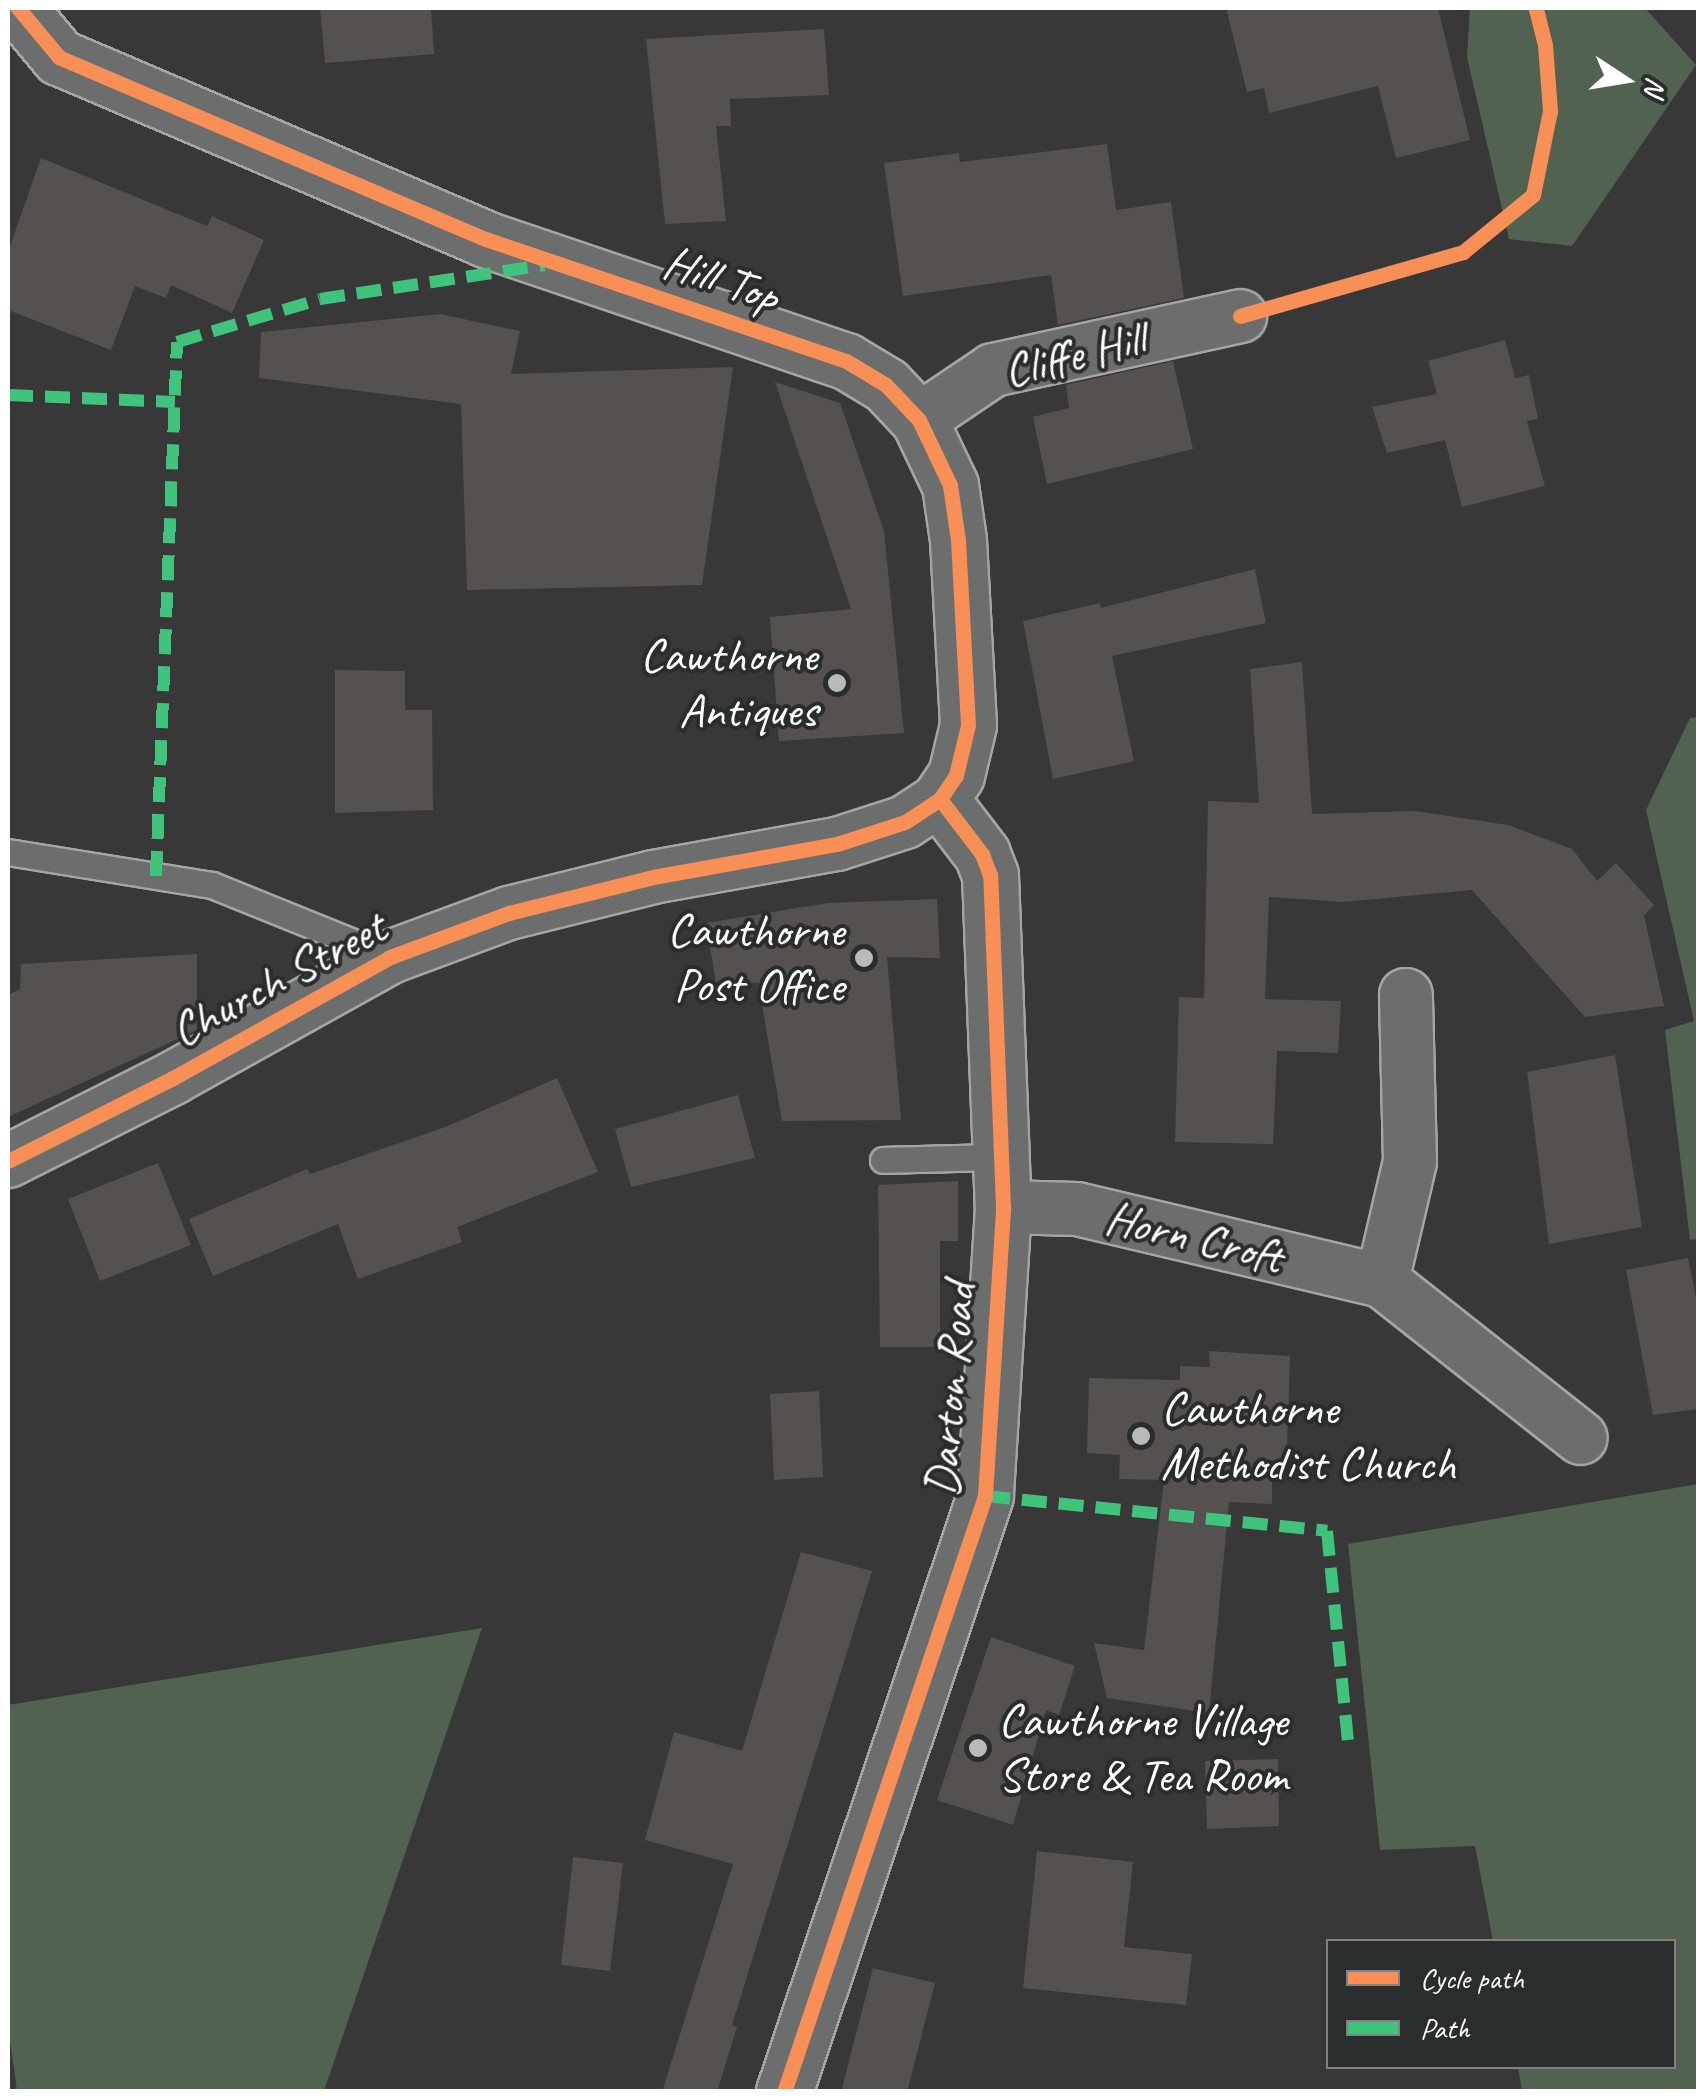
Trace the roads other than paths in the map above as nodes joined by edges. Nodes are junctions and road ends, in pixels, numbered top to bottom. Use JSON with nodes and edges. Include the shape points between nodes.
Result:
{"nodes":[{"id":1,"x":18,"y":8,"type":"edge"},
{"id":2,"x":1240,"y":316,"type":"dead end"},
{"id":3,"x":919,"y":420,"type":"junction"},
{"id":4,"x":940,"y":799,"type":"junction"},
{"id":5,"x":8,"y":852,"type":"edge"},
{"id":6,"x":390,"y":957,"type":"junction"},
{"id":7,"x":1406,"y":995,"type":"dead end"},
{"id":8,"x":8,"y":1160,"type":"edge"},
{"id":9,"x":883,"y":1160,"type":"dead end"},
{"id":10,"x":1002,"y":1182,"type":"junction"},
{"id":11,"x":1382,"y":1281,"type":"junction"},
{"id":12,"x":1581,"y":1438,"type":"dead end"},
{"id":13,"x":784,"y":2092,"type":"edge"}],
"edges":[{"from":1,"to":3,"type":"street","name":"Hill Top","via":[[58,57],[484,239],[846,361],[886,385]]},
{"from":2,"to":3,"type":"street","name":"Cliffe Hill","via":[[993,370]]},
{"from":3,"to":4,"type":"street","name":"Hill Top","via":[[950,484],[968,726],[956,774]]},
{"from":4,"to":6,"type":"street","name":"Church Street","via":[[904,822],[836,844],[526,909]]},
{"from":4,"to":10,"type":"street","name":"Darton Road","via":[[990,875]]},
{"from":5,"to":6,"type":"lane","via":[[212,885]]},
{"from":6,"to":8,"type":"street","name":"Church Street","via":[[173,1078]]},
{"from":7,"to":11,"type":"street","via":[[1410,1162]]},
{"from":9,"to":10,"type":"lane"},
{"from":10,"to":11,"type":"street","name":"Horn Croft","via":[[1077,1209]]},
{"from":10,"to":13,"type":"street","name":"Darton Road","via":[[984,1496]]},
{"from":11,"to":12,"type":"street","name":"Horn Croft"}]}
